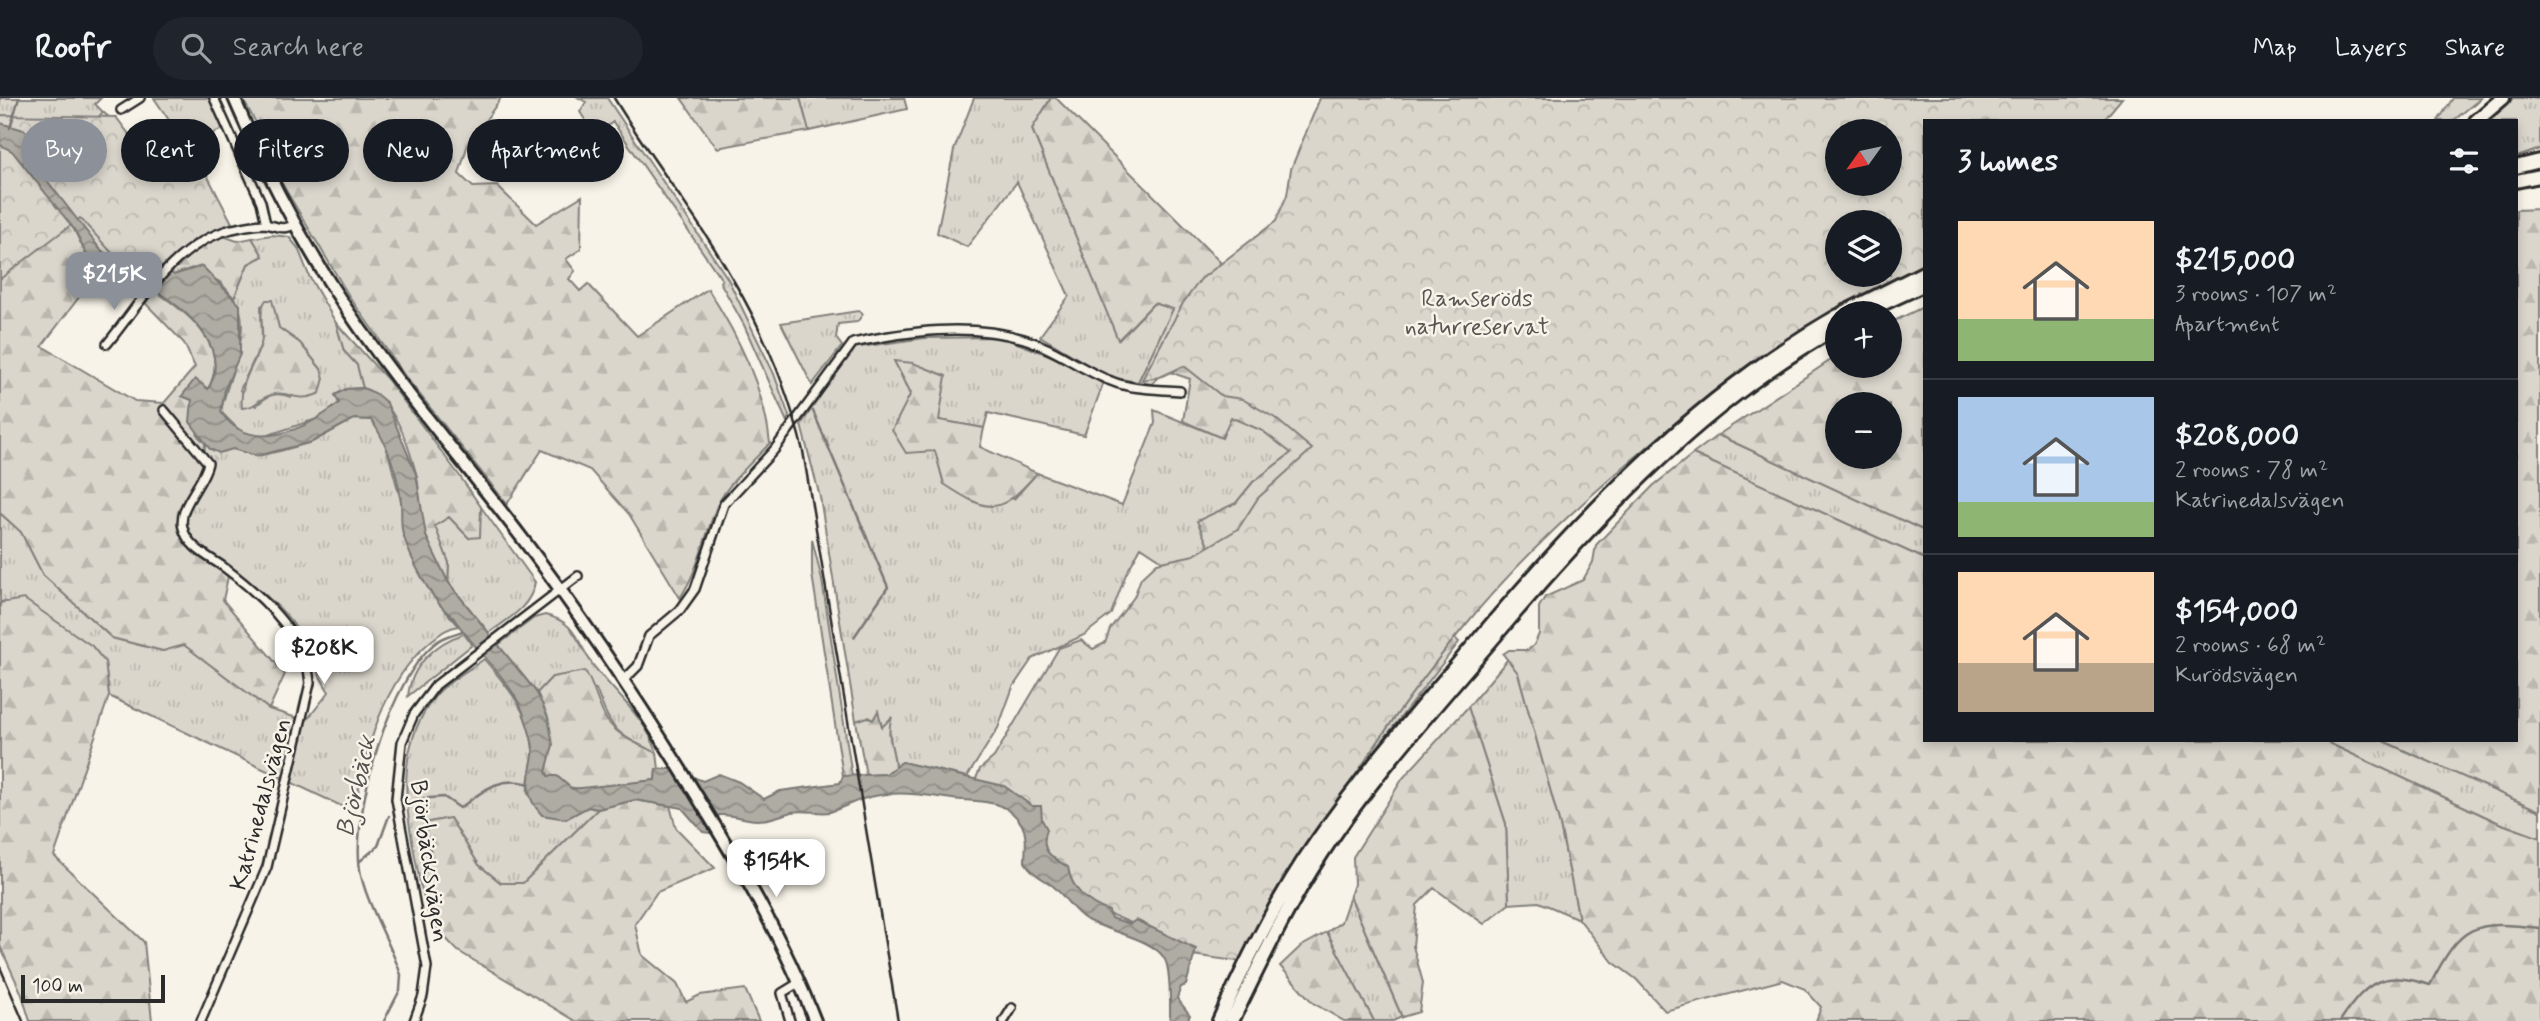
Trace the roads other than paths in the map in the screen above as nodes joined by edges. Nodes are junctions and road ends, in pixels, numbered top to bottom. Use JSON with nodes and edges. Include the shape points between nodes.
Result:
{"nodes":[{"id":1,"x":140,"y":98,"type":"edge"},
{"id":2,"x":214,"y":98,"type":"edge"},
{"id":3,"x":234,"y":98,"type":"edge"},
{"id":4,"x":2503,"y":98,"type":"edge"},
{"id":5,"x":121,"y":110,"type":"dead end"},
{"id":6,"x":2478,"y":119,"type":"edge"},
{"id":7,"x":2540,"y":161,"type":"edge"},
{"id":8,"x":2518,"y":166,"type":"edge"},
{"id":9,"x":2540,"y":176,"type":"edge"},
{"id":10,"x":2518,"y":181,"type":"edge"},
{"id":11,"x":266,"y":224,"type":"junction"},
{"id":12,"x":295,"y":224,"type":"junction"},
{"id":13,"x":1923,"y":273,"type":"edge"},
{"id":14,"x":1923,"y":285,"type":"edge"},
{"id":15,"x":1867,"y":301,"type":"edge"},
{"id":16,"x":1888,"y":301,"type":"edge"},
{"id":17,"x":1825,"y":324,"type":"edge"},
{"id":18,"x":1825,"y":334,"type":"edge"},
{"id":19,"x":107,"y":344,"type":"dead end"},
{"id":20,"x":1180,"y":391,"type":"dead end"},
{"id":21,"x":164,"y":410,"type":"dead end"},
{"id":22,"x":578,"y":576,"type":"dead end"},
{"id":23,"x":560,"y":590,"type":"junction"},
{"id":24,"x":624,"y":680,"type":"junction"},
{"id":25,"x":800,"y":982,"type":"junction"},
{"id":26,"x":1012,"y":1008,"type":"dead end"},
{"id":27,"x":1224,"y":1020,"type":"edge"},
{"id":28,"x":201,"y":1021,"type":"edge"},
{"id":29,"x":414,"y":1021,"type":"edge"},
{"id":30,"x":790,"y":1021,"type":"edge"},
{"id":31,"x":815,"y":1021,"type":"edge"},
{"id":32,"x":1004,"y":1021,"type":"edge"}],
"edges":[{"from":1,"to":5,"type":"street"},
{"from":2,"to":11,"type":"street","via":[[261,202]]},
{"from":3,"to":12,"type":"street"},
{"from":4,"to":6,"type":"main road"},
{"from":7,"to":8,"type":"main road"},
{"from":9,"to":10,"type":"main road"},
{"from":11,"to":12,"type":"street","via":[[280,229]]},
{"from":11,"to":19,"type":"street","via":[[207,237],[171,263]]},
{"from":12,"to":23,"type":"street","via":[[368,339]]},
{"from":13,"to":15,"type":"main road"},
{"from":14,"to":16,"type":"main road"},
{"from":17,"to":27,"type":"main road","via":[[1754,369],[1688,421],[1615,487],[1528,581],[1381,754],[1313,846],[1259,940]]},
{"from":18,"to":27,"type":"main road","via":[[1787,356],[1696,426],[1535,589],[1388,761],[1322,853]]},
{"from":20,"to":24,"type":"street","via":[[1119,384],[1027,340],[996,332],[914,332],[853,343],[774,450],[724,503],[695,589],[680,610],[649,636],[638,666]]},
{"from":21,"to":28,"type":"street","name":"Katrinedalsvägen","via":[[208,463],[182,515],[182,527],[189,540],[244,583],[284,624],[309,669],[310,683],[267,867]]},
{"from":22,"to":23,"type":"street","name":"Björbäcksvägen"},
{"from":23,"to":24,"type":"street"},
{"from":23,"to":29,"type":"street","name":"Björbäcksvägen","via":[[436,685],[402,742],[397,799],[427,967]]},
{"from":24,"to":25,"type":"street","via":[[719,832]]},
{"from":25,"to":30,"type":"street","via":[[782,993]]},
{"from":25,"to":31,"type":"street"},
{"from":26,"to":32,"type":"street"}]}
